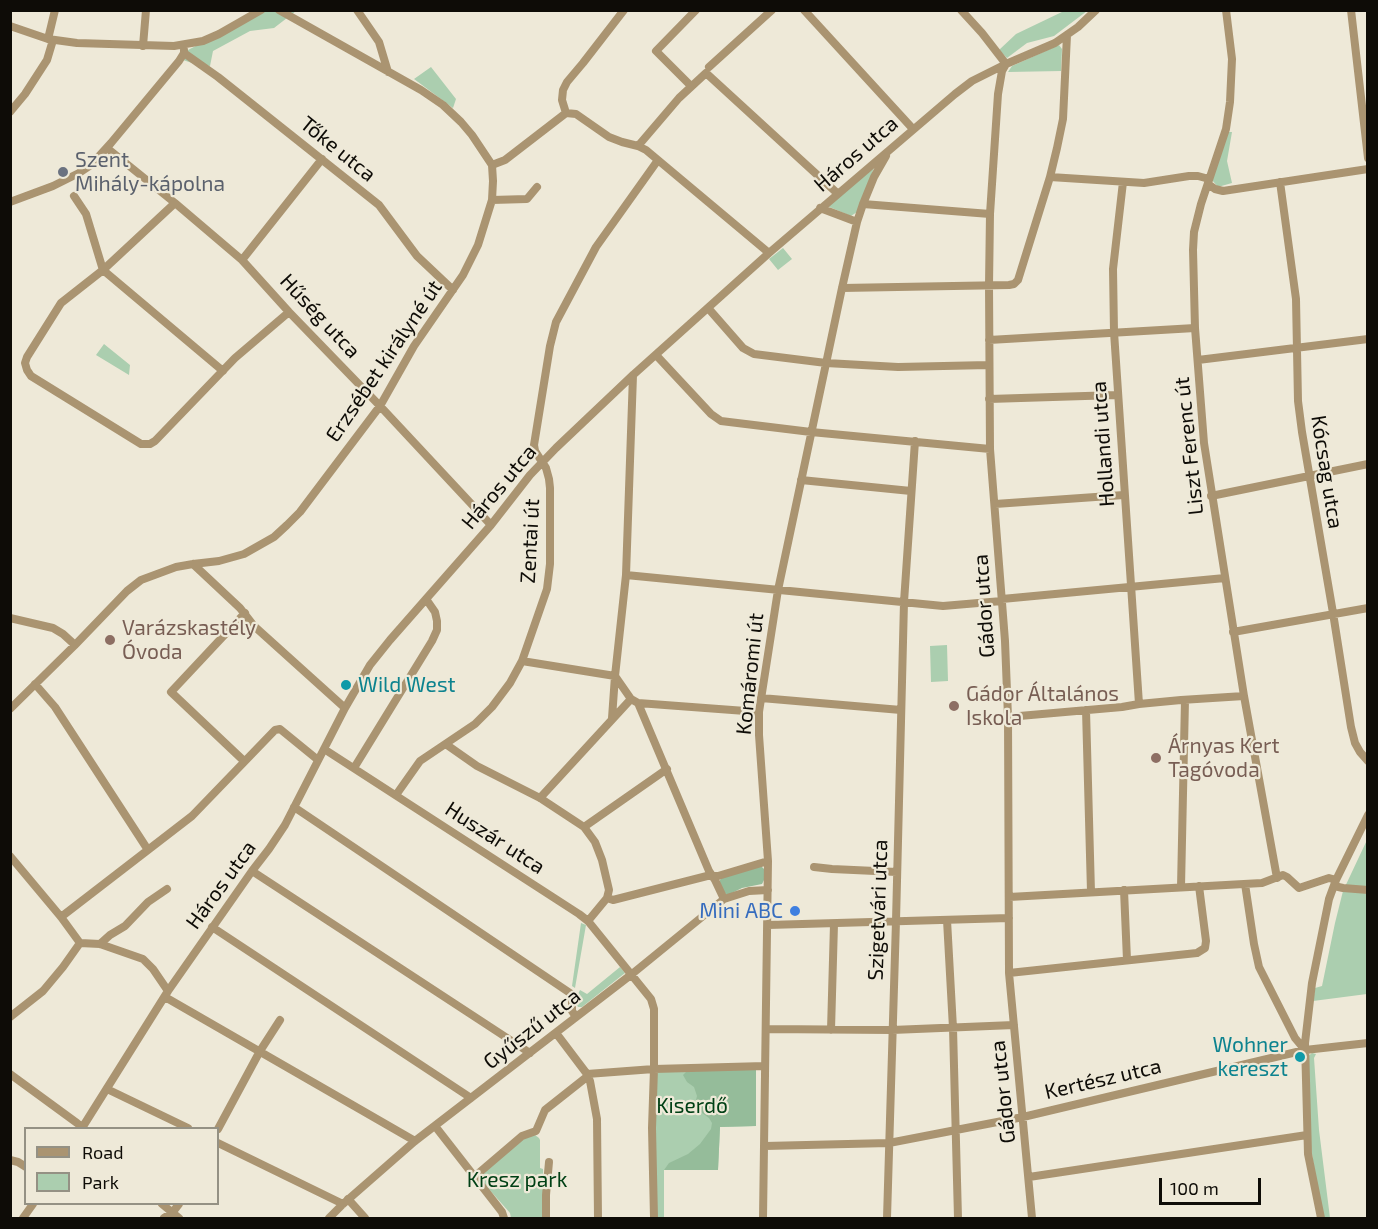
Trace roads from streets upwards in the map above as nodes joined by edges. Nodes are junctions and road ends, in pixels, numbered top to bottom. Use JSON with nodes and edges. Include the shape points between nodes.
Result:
{"nodes":[{"id":1,"x":55,"y":10,"type":"edge"},
{"id":2,"x":146,"y":10,"type":"edge"},
{"id":3,"x":261,"y":10,"type":"edge"},
{"id":4,"x":279,"y":10,"type":"edge"},
{"id":5,"x":357,"y":10,"type":"edge"},
{"id":6,"x":624,"y":10,"type":"edge"},
{"id":7,"x":696,"y":10,"type":"edge"},
{"id":8,"x":772,"y":10,"type":"edge"},
{"id":9,"x":804,"y":10,"type":"edge"},
{"id":10,"x":962,"y":10,"type":"edge"},
{"id":11,"x":1096,"y":10,"type":"edge"},
{"id":12,"x":1226,"y":10,"type":"edge"},
{"id":13,"x":1350,"y":10,"type":"edge"},
{"id":14,"x":10,"y":27,"type":"edge"},
{"id":15,"x":1067,"y":35,"type":"junction"},
{"id":16,"x":50,"y":39,"type":"junction"},
{"id":17,"x":143,"y":46,"type":"junction"},
{"id":18,"x":184,"y":49,"type":"junction"},
{"id":19,"x":1006,"y":64,"type":"junction"},
{"id":20,"x":707,"y":70,"type":"junction"},
{"id":21,"x":388,"y":72,"type":"junction"},
{"id":22,"x":691,"y":86,"type":"junction"},
{"id":23,"x":10,"y":112,"type":"edge"},
{"id":24,"x":566,"y":113,"type":"junction"},
{"id":25,"x":913,"y":129,"type":"junction"},
{"id":26,"x":638,"y":146,"type":"junction"},
{"id":27,"x":107,"y":148,"type":"junction"},
{"id":28,"x":890,"y":149,"type":"junction"},
{"id":29,"x":1368,"y":158,"type":"edge"},
{"id":30,"x":322,"y":159,"type":"junction"},
{"id":31,"x":658,"y":160,"type":"junction"},
{"id":32,"x":492,"y":165,"type":"junction"},
{"id":33,"x":1368,"y":169,"type":"edge"},
{"id":34,"x":1050,"y":177,"type":"junction"},
{"id":35,"x":1123,"y":182,"type":"junction"},
{"id":36,"x":1208,"y":182,"type":"junction"},
{"id":37,"x":1280,"y":182,"type":"junction"},
{"id":38,"x":537,"y":187,"type":"dead end"},
{"id":39,"x":837,"y":194,"type":"junction"},
{"id":40,"x":74,"y":196,"type":"dead end"},
{"id":41,"x":492,"y":200,"type":"junction"},
{"id":42,"x":10,"y":202,"type":"edge"},
{"id":43,"x":175,"y":203,"type":"junction"},
{"id":44,"x":863,"y":204,"type":"junction"},
{"id":45,"x":820,"y":208,"type":"junction"},
{"id":46,"x":990,"y":214,"type":"junction"},
{"id":47,"x":857,"y":222,"type":"junction"},
{"id":48,"x":769,"y":253,"type":"junction"},
{"id":49,"x":243,"y":260,"type":"junction"},
{"id":50,"x":103,"y":270,"type":"junction"},
{"id":51,"x":989,"y":285,"type":"junction"},
{"id":52,"x":842,"y":288,"type":"junction"},
{"id":53,"x":453,"y":290,"type":"junction"},
{"id":54,"x":708,"y":308,"type":"junction"},
{"id":55,"x":290,"y":312,"type":"junction"},
{"id":56,"x":1195,"y":328,"type":"junction"},
{"id":57,"x":1114,"y":332,"type":"junction"},
{"id":58,"x":1368,"y":339,"type":"edge"},
{"id":59,"x":990,"y":340,"type":"junction"},
{"id":60,"x":1298,"y":347,"type":"junction"},
{"id":61,"x":656,"y":356,"type":"junction"},
{"id":62,"x":1198,"y":360,"type":"junction"},
{"id":63,"x":826,"y":363,"type":"junction"},
{"id":64,"x":989,"y":365,"type":"junction"},
{"id":65,"x":223,"y":371,"type":"junction"},
{"id":66,"x":633,"y":375,"type":"junction"},
{"id":67,"x":1118,"y":395,"type":"junction"},
{"id":68,"x":989,"y":399,"type":"junction"},
{"id":69,"x":380,"y":406,"type":"junction"},
{"id":70,"x":811,"y":432,"type":"junction"},
{"id":71,"x":915,"y":441,"type":"junction"},
{"id":72,"x":990,"y":449,"type":"junction"},
{"id":73,"x":542,"y":462,"type":"junction"},
{"id":74,"x":1368,"y":464,"type":"edge"},
{"id":75,"x":1309,"y":476,"type":"junction"},
{"id":76,"x":801,"y":480,"type":"junction"},
{"id":77,"x":911,"y":491,"type":"junction"},
{"id":78,"x":1124,"y":495,"type":"junction"},
{"id":79,"x":1212,"y":495,"type":"junction"},
{"id":80,"x":994,"y":504,"type":"junction"},
{"id":81,"x":491,"y":525,"type":"junction"},
{"id":82,"x":193,"y":564,"type":"junction"},
{"id":83,"x":626,"y":575,"type":"junction"},
{"id":84,"x":1225,"y":578,"type":"junction"},
{"id":85,"x":1131,"y":587,"type":"junction"},
{"id":86,"x":778,"y":590,"type":"junction"},
{"id":87,"x":426,"y":599,"type":"junction"},
{"id":88,"x":1002,"y":600,"type":"junction"},
{"id":89,"x":904,"y":602,"type":"junction"},
{"id":90,"x":1368,"y":608,"type":"edge"},
{"id":91,"x":244,"y":613,"type":"junction"},
{"id":92,"x":1333,"y":613,"type":"junction"},
{"id":93,"x":10,"y":618,"type":"edge"},
{"id":94,"x":1233,"y":632,"type":"junction"},
{"id":95,"x":75,"y":645,"type":"junction"},
{"id":96,"x":522,"y":661,"type":"junction"},
{"id":97,"x":615,"y":676,"type":"junction"},
{"id":98,"x":35,"y":684,"type":"junction"},
{"id":99,"x":1244,"y":696,"type":"junction"},
{"id":100,"x":761,"y":698,"type":"junction"},
{"id":101,"x":1185,"y":700,"type":"junction"},
{"id":102,"x":635,"y":701,"type":"junction"},
{"id":103,"x":1139,"y":704,"type":"junction"},
{"id":104,"x":345,"y":708,"type":"junction"},
{"id":105,"x":10,"y":709,"type":"edge"},
{"id":106,"x":901,"y":710,"type":"junction"},
{"id":107,"x":1086,"y":710,"type":"junction"},
{"id":108,"x":759,"y":712,"type":"junction"},
{"id":109,"x":1008,"y":717,"type":"junction"},
{"id":110,"x":612,"y":718,"type":"junction"},
{"id":111,"x":447,"y":745,"type":"junction"},
{"id":112,"x":324,"y":749,"type":"junction"},
{"id":113,"x":318,"y":760,"type":"junction"},
{"id":114,"x":244,"y":761,"type":"junction"},
{"id":115,"x":1368,"y":761,"type":"edge"},
{"id":116,"x":354,"y":768,"type":"junction"},
{"id":117,"x":667,"y":770,"type":"junction"},
{"id":118,"x":396,"y":795,"type":"junction"},
{"id":119,"x":540,"y":798,"type":"junction"},
{"id":120,"x":294,"y":807,"type":"junction"},
{"id":121,"x":1368,"y":815,"type":"edge"},
{"id":122,"x":584,"y":827,"type":"junction"},
{"id":123,"x":148,"y":850,"type":"junction"},
{"id":124,"x":10,"y":856,"type":"edge"},
{"id":125,"x":768,"y":861,"type":"junction"},
{"id":126,"x":814,"y":867,"type":"dead end"},
{"id":127,"x":252,"y":871,"type":"junction"},
{"id":128,"x":897,"y":872,"type":"junction"},
{"id":129,"x":712,"y":876,"type":"junction"},
{"id":130,"x":1277,"y":878,"type":"junction"},
{"id":131,"x":1335,"y":883,"type":"junction"},
{"id":132,"x":1245,"y":884,"type":"junction"},
{"id":133,"x":1199,"y":886,"type":"junction"},
{"id":134,"x":1182,"y":887,"type":"junction"},
{"id":135,"x":167,"y":889,"type":"dead end"},
{"id":136,"x":768,"y":890,"type":"junction"},
{"id":137,"x":1124,"y":890,"type":"junction"},
{"id":138,"x":1368,"y":890,"type":"edge"},
{"id":139,"x":1091,"y":892,"type":"junction"},
{"id":140,"x":1009,"y":897,"type":"junction"},
{"id":141,"x":606,"y":898,"type":"junction"},
{"id":142,"x":724,"y":899,"type":"junction"},
{"id":143,"x":61,"y":917,"type":"junction"},
{"id":144,"x":1008,"y":918,"type":"junction"},
{"id":145,"x":947,"y":920,"type":"junction"},
{"id":146,"x":588,"y":921,"type":"junction"},
{"id":147,"x":896,"y":921,"type":"junction"},
{"id":148,"x":834,"y":924,"type":"junction"},
{"id":149,"x":768,"y":925,"type":"junction"},
{"id":150,"x":212,"y":927,"type":"junction"},
{"id":151,"x":80,"y":943,"type":"junction"},
{"id":152,"x":100,"y":944,"type":"junction"},
{"id":153,"x":1127,"y":960,"type":"junction"},
{"id":154,"x":1009,"y":973,"type":"junction"},
{"id":155,"x":632,"y":974,"type":"junction"},
{"id":156,"x":166,"y":994,"type":"junction"},
{"id":157,"x":10,"y":1017,"type":"edge"},
{"id":158,"x":576,"y":1017,"type":"junction"},
{"id":159,"x":280,"y":1020,"type":"dead end"},
{"id":160,"x":1014,"y":1025,"type":"junction"},
{"id":161,"x":952,"y":1028,"type":"junction"},
{"id":162,"x":766,"y":1029,"type":"junction"},
{"id":163,"x":831,"y":1030,"type":"junction"},
{"id":164,"x":892,"y":1030,"type":"junction"},
{"id":165,"x":556,"y":1033,"type":"junction"},
{"id":166,"x":1368,"y":1042,"type":"edge"},
{"id":167,"x":1305,"y":1050,"type":"junction"},
{"id":168,"x":260,"y":1051,"type":"junction"},
{"id":169,"x":530,"y":1053,"type":"junction"},
{"id":170,"x":765,"y":1066,"type":"junction"},
{"id":171,"x":654,"y":1069,"type":"junction"},
{"id":172,"x":10,"y":1074,"type":"edge"},
{"id":173,"x":588,"y":1075,"type":"junction"},
{"id":174,"x":107,"y":1089,"type":"junction"},
{"id":175,"x":471,"y":1098,"type":"junction"},
{"id":176,"x":1023,"y":1116,"type":"junction"},
{"id":177,"x":435,"y":1126,"type":"junction"},
{"id":178,"x":81,"y":1127,"type":"edge"},
{"id":179,"x":83,"y":1127,"type":"edge"},
{"id":180,"x":186,"y":1127,"type":"edge"},
{"id":181,"x":219,"y":1127,"type":"edge"},
{"id":182,"x":955,"y":1130,"type":"junction"},
{"id":183,"x":1307,"y":1135,"type":"junction"},
{"id":184,"x":416,"y":1141,"type":"junction"},
{"id":185,"x":219,"y":1143,"type":"edge"},
{"id":186,"x":889,"y":1143,"type":"junction"},
{"id":187,"x":765,"y":1146,"type":"junction"},
{"id":188,"x":10,"y":1160,"type":"edge"},
{"id":189,"x":549,"y":1162,"type":"dead end"},
{"id":190,"x":24,"y":1166,"type":"edge"},
{"id":191,"x":474,"y":1177,"type":"junction"},
{"id":192,"x":1029,"y":1177,"type":"junction"},
{"id":193,"x":345,"y":1202,"type":"junction"},
{"id":194,"x":32,"y":1205,"type":"edge"},
{"id":195,"x":164,"y":1205,"type":"edge"},
{"id":196,"x":178,"y":1205,"type":"edge"},
{"id":197,"x":172,"y":1213,"type":"junction"},
{"id":198,"x":23,"y":1218,"type":"edge"},
{"id":199,"x":164,"y":1218,"type":"edge"},
{"id":200,"x":179,"y":1218,"type":"edge"},
{"id":201,"x":329,"y":1218,"type":"edge"},
{"id":202,"x":365,"y":1218,"type":"edge"},
{"id":203,"x":504,"y":1218,"type":"edge"},
{"id":204,"x":546,"y":1218,"type":"edge"},
{"id":205,"x":598,"y":1218,"type":"edge"},
{"id":206,"x":654,"y":1218,"type":"edge"},
{"id":207,"x":763,"y":1218,"type":"edge"},
{"id":208,"x":887,"y":1218,"type":"edge"},
{"id":209,"x":958,"y":1218,"type":"edge"},
{"id":210,"x":1032,"y":1218,"type":"edge"},
{"id":211,"x":1321,"y":1218,"type":"edge"}],
"edges":[{"from":1,"to":16,"type":"street"},
{"from":2,"to":17,"type":"street"},
{"from":3,"to":18,"type":"street"},
{"from":4,"to":21,"type":"street"},
{"from":5,"to":21,"type":"street","via":[[379,42]]},
{"from":6,"to":24,"type":"street","via":[[567,82],[562,100]]},
{"from":7,"to":22,"type":"street","via":[[656,51]]},
{"from":8,"to":20,"type":"street"},
{"from":9,"to":25,"type":"street"},
{"from":10,"to":19,"type":"street"},
{"from":11,"to":15,"type":"street","name":"Háros utca"},
{"from":12,"to":36,"type":"street","name":"Liszt Ferenc út","via":[[1232,59],[1230,102],[1226,129]]},
{"from":13,"to":29,"type":"street"},
{"from":14,"to":16,"type":"street"},
{"from":15,"to":19,"type":"street","name":"Háros utca"},
{"from":15,"to":34,"type":"street","via":[[1063,119]]},
{"from":16,"to":17,"type":"street"},
{"from":16,"to":23,"type":"street","via":[[47,60]]},
{"from":17,"to":18,"type":"street"},
{"from":18,"to":27,"type":"street"},
{"from":18,"to":30,"type":"street","name":"Tőke utca"},
{"from":19,"to":25,"type":"street","name":"Háros utca","via":[[972,81]]},
{"from":19,"to":46,"type":"street","name":"Gádor utca","via":[[998,94]]},
{"from":20,"to":22,"type":"street"},
{"from":20,"to":39,"type":"street"},
{"from":21,"to":32,"type":"street","via":[[447,109],[472,135]]},
{"from":22,"to":26,"type":"street"},
{"from":24,"to":26,"type":"street","via":[[576,114],[609,136]]},
{"from":24,"to":32,"type":"street","via":[[506,160]]},
{"from":25,"to":28,"type":"street","name":"Háros utca"},
{"from":26,"to":31,"type":"street"},
{"from":27,"to":42,"type":"street","via":[[79,173]]},
{"from":27,"to":43,"type":"street","name":"Hűség utca"},
{"from":28,"to":39,"type":"street","name":"Háros utca"},
{"from":28,"to":44,"type":"street","name":"Komáromi út"},
{"from":30,"to":49,"type":"street"},
{"from":30,"to":53,"type":"street","name":"Tőke utca","via":[[378,205],[417,256]]},
{"from":31,"to":48,"type":"street"},
{"from":31,"to":73,"type":"street","name":"Zentai út","via":[[596,247],[555,322],[534,445]]},
{"from":32,"to":41,"type":"street","name":"Erzsébet királyné út"},
{"from":33,"to":37,"type":"street"},
{"from":34,"to":35,"type":"street"},
{"from":34,"to":51,"type":"street","via":[[1018,280],[1009,285]]},
{"from":35,"to":36,"type":"street","via":[[1189,176]]},
{"from":35,"to":57,"type":"street","name":"Hollandi utca","via":[[1113,269]]},
{"from":36,"to":37,"type":"street","via":[[1223,191]]},
{"from":36,"to":56,"type":"street","name":"Liszt Ferenc út","via":[[1194,232]]},
{"from":37,"to":60,"type":"street","name":"Kócsag utca","via":[[1296,299]]},
{"from":38,"to":41,"type":"street","via":[[527,199]]},
{"from":39,"to":45,"type":"street","name":"Háros utca"},
{"from":40,"to":50,"type":"street","via":[[86,214]]},
{"from":41,"to":53,"type":"street","name":"Erzsébet királyné út","via":[[478,245]]},
{"from":43,"to":49,"type":"street","name":"Hűség utca"},
{"from":43,"to":50,"type":"street"},
{"from":44,"to":46,"type":"street"},
{"from":44,"to":47,"type":"street","name":"Komáromi út"},
{"from":45,"to":47,"type":"street"},
{"from":45,"to":48,"type":"street","name":"Háros utca"},
{"from":46,"to":51,"type":"street","name":"Gádor utca"},
{"from":47,"to":52,"type":"street","name":"Komáromi út"},
{"from":48,"to":54,"type":"street","name":"Háros utca"},
{"from":49,"to":55,"type":"street","name":"Hűség utca"},
{"from":50,"to":65,"type":"street"},
{"from":50,"to":65,"type":"street","via":[[61,303],[27,357],[31,376],[141,444],[150,444]]},
{"from":51,"to":52,"type":"street"},
{"from":51,"to":59,"type":"street","name":"Gádor utca"},
{"from":52,"to":63,"type":"street","name":"Komáromi út"},
{"from":53,"to":69,"type":"street","name":"Erzsébet királyné út","via":[[414,346]]},
{"from":54,"to":61,"type":"street","name":"Háros utca"},
{"from":54,"to":63,"type":"street","via":[[749,352]]},
{"from":55,"to":65,"type":"street"},
{"from":55,"to":69,"type":"street","name":"Hűség utca"},
{"from":56,"to":57,"type":"street"},
{"from":56,"to":62,"type":"street","name":"Liszt Ferenc út"},
{"from":57,"to":59,"type":"street"},
{"from":57,"to":67,"type":"street","name":"Hollandi utca"},
{"from":58,"to":60,"type":"street"},
{"from":59,"to":64,"type":"street","name":"Gádor utca"},
{"from":60,"to":62,"type":"street"},
{"from":60,"to":75,"type":"street","name":"Kócsag utca","via":[[1298,401]]},
{"from":61,"to":66,"type":"street","name":"Háros utca"},
{"from":61,"to":70,"type":"street","via":[[716,418]]},
{"from":62,"to":79,"type":"street","name":"Liszt Ferenc út"},
{"from":63,"to":64,"type":"street","via":[[898,367]]},
{"from":63,"to":70,"type":"street","name":"Komáromi út"},
{"from":64,"to":68,"type":"street","name":"Gádor utca"},
{"from":66,"to":73,"type":"street","name":"Háros utca"},
{"from":66,"to":83,"type":"street"},
{"from":67,"to":68,"type":"street"},
{"from":67,"to":78,"type":"street","name":"Hollandi utca"},
{"from":68,"to":72,"type":"street","name":"Gádor utca"},
{"from":69,"to":81,"type":"street","name":"Hűség utca"},
{"from":69,"to":82,"type":"street","name":"Erzsébet királyné út","via":[[300,512],[274,537],[232,558]]},
{"from":70,"to":71,"type":"street"},
{"from":70,"to":76,"type":"street","name":"Komáromi út"},
{"from":71,"to":72,"type":"street"},
{"from":71,"to":77,"type":"street","name":"Szigetvári utca"},
{"from":72,"to":80,"type":"street","name":"Gádor utca"},
{"from":73,"to":81,"type":"street","name":"Háros utca"},
{"from":73,"to":96,"type":"street","name":"Zentai út","via":[[550,488],[550,564],[547,589]]},
{"from":74,"to":75,"type":"street"},
{"from":75,"to":79,"type":"street"},
{"from":75,"to":92,"type":"street","name":"Kócsag utca"},
{"from":76,"to":77,"type":"street"},
{"from":76,"to":86,"type":"street","name":"Komáromi út"},
{"from":77,"to":89,"type":"street","name":"Szigetvári utca"},
{"from":78,"to":80,"type":"street"},
{"from":78,"to":85,"type":"street","name":"Hollandi utca"},
{"from":79,"to":84,"type":"street","name":"Liszt Ferenc út"},
{"from":80,"to":88,"type":"street","name":"Gádor utca"},
{"from":81,"to":87,"type":"street","name":"Háros utca"},
{"from":82,"to":91,"type":"street"},
{"from":82,"to":95,"type":"street","name":"Erzsébet királyné út","via":[[134,584]]},
{"from":83,"to":86,"type":"street"},
{"from":83,"to":97,"type":"street"},
{"from":84,"to":85,"type":"street"},
{"from":84,"to":94,"type":"street","name":"Liszt Ferenc út"},
{"from":85,"to":88,"type":"street"},
{"from":85,"to":103,"type":"street","name":"Hollandi utca"},
{"from":86,"to":89,"type":"street"},
{"from":86,"to":100,"type":"street","name":"Komáromi út"},
{"from":87,"to":104,"type":"street","name":"Háros utca","via":[[377,657]]},
{"from":87,"to":116,"type":"street","via":[[435,612],[437,630]]},
{"from":88,"to":89,"type":"street","via":[[943,606]]},
{"from":88,"to":109,"type":"street","name":"Gádor utca"},
{"from":89,"to":106,"type":"street","name":"Szigetvári utca"},
{"from":90,"to":92,"type":"street"},
{"from":91,"to":104,"type":"street"},
{"from":91,"to":114,"type":"street","via":[[171,692]]},
{"from":92,"to":94,"type":"street"},
{"from":92,"to":115,"type":"street","name":"Kócsag utca","via":[[1353,736]]},
{"from":93,"to":95,"type":"street","via":[[53,628]]},
{"from":94,"to":99,"type":"street","name":"Liszt Ferenc út"},
{"from":95,"to":98,"type":"street","name":"Erzsébet királyné út"},
{"from":96,"to":97,"type":"street"},
{"from":96,"to":111,"type":"street","name":"Zentai út","via":[[492,707]]},
{"from":97,"to":102,"type":"street"},
{"from":97,"to":110,"type":"street"},
{"from":98,"to":105,"type":"street","name":"Erzsébet királyné út"},
{"from":98,"to":123,"type":"street","via":[[55,707]]},
{"from":99,"to":101,"type":"street"},
{"from":99,"to":130,"type":"street","name":"Liszt Ferenc út"},
{"from":100,"to":106,"type":"street"},
{"from":100,"to":108,"type":"street","name":"Komáromi út"},
{"from":101,"to":103,"type":"street"},
{"from":101,"to":134,"type":"street"},
{"from":102,"to":108,"type":"street"},
{"from":102,"to":110,"type":"street"},
{"from":102,"to":117,"type":"street"},
{"from":103,"to":107,"type":"street"},
{"from":104,"to":112,"type":"street","name":"Háros utca"},
{"from":106,"to":128,"type":"street","name":"Szigetvári utca"},
{"from":107,"to":109,"type":"street"},
{"from":107,"to":139,"type":"street"},
{"from":108,"to":125,"type":"street","name":"Komáromi út"},
{"from":109,"to":140,"type":"street","name":"Gádor utca"},
{"from":110,"to":119,"type":"street"},
{"from":111,"to":118,"type":"street","name":"Zentai út","via":[[420,761]]},
{"from":111,"to":119,"type":"street","via":[[477,766]]},
{"from":112,"to":113,"type":"street","name":"Háros utca"},
{"from":112,"to":116,"type":"street","name":"Huszár utca"},
{"from":113,"to":114,"type":"street","via":[[280,729]]},
{"from":113,"to":120,"type":"street","name":"Háros utca"},
{"from":114,"to":123,"type":"street","via":[[192,816]]},
{"from":116,"to":118,"type":"street","name":"Huszár utca"},
{"from":117,"to":122,"type":"street"},
{"from":117,"to":129,"type":"street"},
{"from":118,"to":146,"type":"street","name":"Huszár utca"},
{"from":119,"to":122,"type":"street"},
{"from":120,"to":127,"type":"street","name":"Háros utca"},
{"from":120,"to":158,"type":"street","via":[[570,993]]},
{"from":121,"to":131,"type":"street"},
{"from":122,"to":141,"type":"street","via":[[602,860],[609,891]]},
{"from":123,"to":143,"type":"street"},
{"from":124,"to":143,"type":"street"},
{"from":125,"to":129,"type":"street"},
{"from":125,"to":136,"type":"street","name":"Komáromi út"},
{"from":126,"to":128,"type":"street"},
{"from":127,"to":150,"type":"street","name":"Háros utca"},
{"from":127,"to":169,"type":"street"},
{"from":128,"to":147,"type":"street","name":"Szigetvári utca"},
{"from":129,"to":141,"type":"street","via":[[613,900]]},
{"from":129,"to":142,"type":"street"},
{"from":130,"to":131,"type":"street","via":[[1285,875],[1299,888],[1327,878]]},
{"from":130,"to":132,"type":"street"},
{"from":131,"to":138,"type":"street","via":[[1343,888]]},
{"from":131,"to":167,"type":"street","via":[[1312,983]]},
{"from":132,"to":133,"type":"street"},
{"from":132,"to":167,"type":"street","via":[[1259,967]]},
{"from":133,"to":134,"type":"street"},
{"from":133,"to":153,"type":"street","via":[[1205,948],[1197,953]]},
{"from":134,"to":137,"type":"street"},
{"from":135,"to":152,"type":"street"},
{"from":136,"to":142,"type":"street","name":"Gyűszű utca"},
{"from":136,"to":149,"type":"street","name":"Komáromi út"},
{"from":137,"to":139,"type":"street"},
{"from":137,"to":153,"type":"street"},
{"from":139,"to":140,"type":"street"},
{"from":140,"to":144,"type":"street","name":"Gádor utca"},
{"from":141,"to":146,"type":"street"},
{"from":142,"to":155,"type":"street","name":"Gyűszű utca"},
{"from":143,"to":151,"type":"street"},
{"from":144,"to":145,"type":"street"},
{"from":144,"to":154,"type":"street","name":"Gádor utca"},
{"from":145,"to":147,"type":"street"},
{"from":145,"to":161,"type":"street"},
{"from":146,"to":155,"type":"street","name":"Huszár utca"},
{"from":147,"to":148,"type":"street"},
{"from":147,"to":164,"type":"street","name":"Szigetvári utca"},
{"from":148,"to":149,"type":"street"},
{"from":148,"to":163,"type":"street"},
{"from":149,"to":162,"type":"street","name":"Komáromi út"},
{"from":150,"to":156,"type":"street","name":"Háros utca"},
{"from":150,"to":175,"type":"street"},
{"from":151,"to":152,"type":"street"},
{"from":151,"to":157,"type":"street","via":[[43,990]]},
{"from":152,"to":156,"type":"street","via":[[143,959]]},
{"from":153,"to":154,"type":"street"},
{"from":154,"to":160,"type":"street","name":"Gádor utca"},
{"from":155,"to":158,"type":"street","name":"Gyűszű utca"},
{"from":155,"to":171,"type":"street","name":"Huszár utca","via":[[653,1004]]},
{"from":156,"to":168,"type":"street"},
{"from":156,"to":174,"type":"street","name":"Háros utca"},
{"from":158,"to":165,"type":"street","name":"Gyűszű utca"},
{"from":159,"to":168,"type":"street"},
{"from":160,"to":161,"type":"street"},
{"from":160,"to":176,"type":"street","name":"Gádor utca"},
{"from":161,"to":164,"type":"street"},
{"from":161,"to":182,"type":"street"},
{"from":162,"to":163,"type":"street"},
{"from":162,"to":170,"type":"street","name":"Komáromi út"},
{"from":163,"to":164,"type":"street"},
{"from":164,"to":186,"type":"street","name":"Szigetvári utca"},
{"from":165,"to":169,"type":"street","name":"Gyűszű utca"},
{"from":165,"to":173,"type":"street"},
{"from":166,"to":167,"type":"street","name":"Kertész utca"},
{"from":167,"to":176,"type":"street","name":"Kertész utca"},
{"from":167,"to":183,"type":"street"},
{"from":168,"to":181,"type":"street"},
{"from":168,"to":184,"type":"street"},
{"from":169,"to":175,"type":"street","name":"Gyűszű utca"},
{"from":170,"to":171,"type":"street"},
{"from":170,"to":187,"type":"street","name":"Komáromi út"},
{"from":171,"to":173,"type":"street"},
{"from":171,"to":206,"type":"street","name":"Huszár utca"},
{"from":172,"to":178,"type":"street"},
{"from":173,"to":191,"type":"street","via":[[545,1110],[536,1131],[522,1136]]},
{"from":173,"to":205,"type":"street","via":[[597,1119]]},
{"from":174,"to":179,"type":"street","name":"Háros utca"},
{"from":174,"to":180,"type":"street"},
{"from":175,"to":177,"type":"street","name":"Gyűszű utca"},
{"from":176,"to":182,"type":"street","name":"Kertész utca"},
{"from":176,"to":192,"type":"street","name":"Gádor utca"},
{"from":177,"to":184,"type":"street","name":"Gyűszű utca"},
{"from":177,"to":191,"type":"street"},
{"from":182,"to":186,"type":"street","name":"Kertész utca"},
{"from":182,"to":209,"type":"street"},
{"from":183,"to":192,"type":"street"},
{"from":183,"to":211,"type":"street"},
{"from":184,"to":193,"type":"street","name":"Gyűszű utca"},
{"from":185,"to":193,"type":"street"},
{"from":186,"to":187,"type":"street","name":"Kertész utca"},
{"from":186,"to":208,"type":"street","name":"Szigetvári utca"},
{"from":187,"to":207,"type":"street","name":"Komáromi út"},
{"from":188,"to":190,"type":"street"},
{"from":189,"to":204,"type":"street"},
{"from":191,"to":203,"type":"street"},
{"from":192,"to":210,"type":"street","name":"Gádor utca"},
{"from":193,"to":201,"type":"street","name":"Gyűszű utca"},
{"from":193,"to":202,"type":"street"},
{"from":194,"to":198,"type":"street"},
{"from":195,"to":197,"type":"street"},
{"from":196,"to":197,"type":"street"},
{"from":197,"to":199,"type":"street"},
{"from":197,"to":200,"type":"street"}]}
